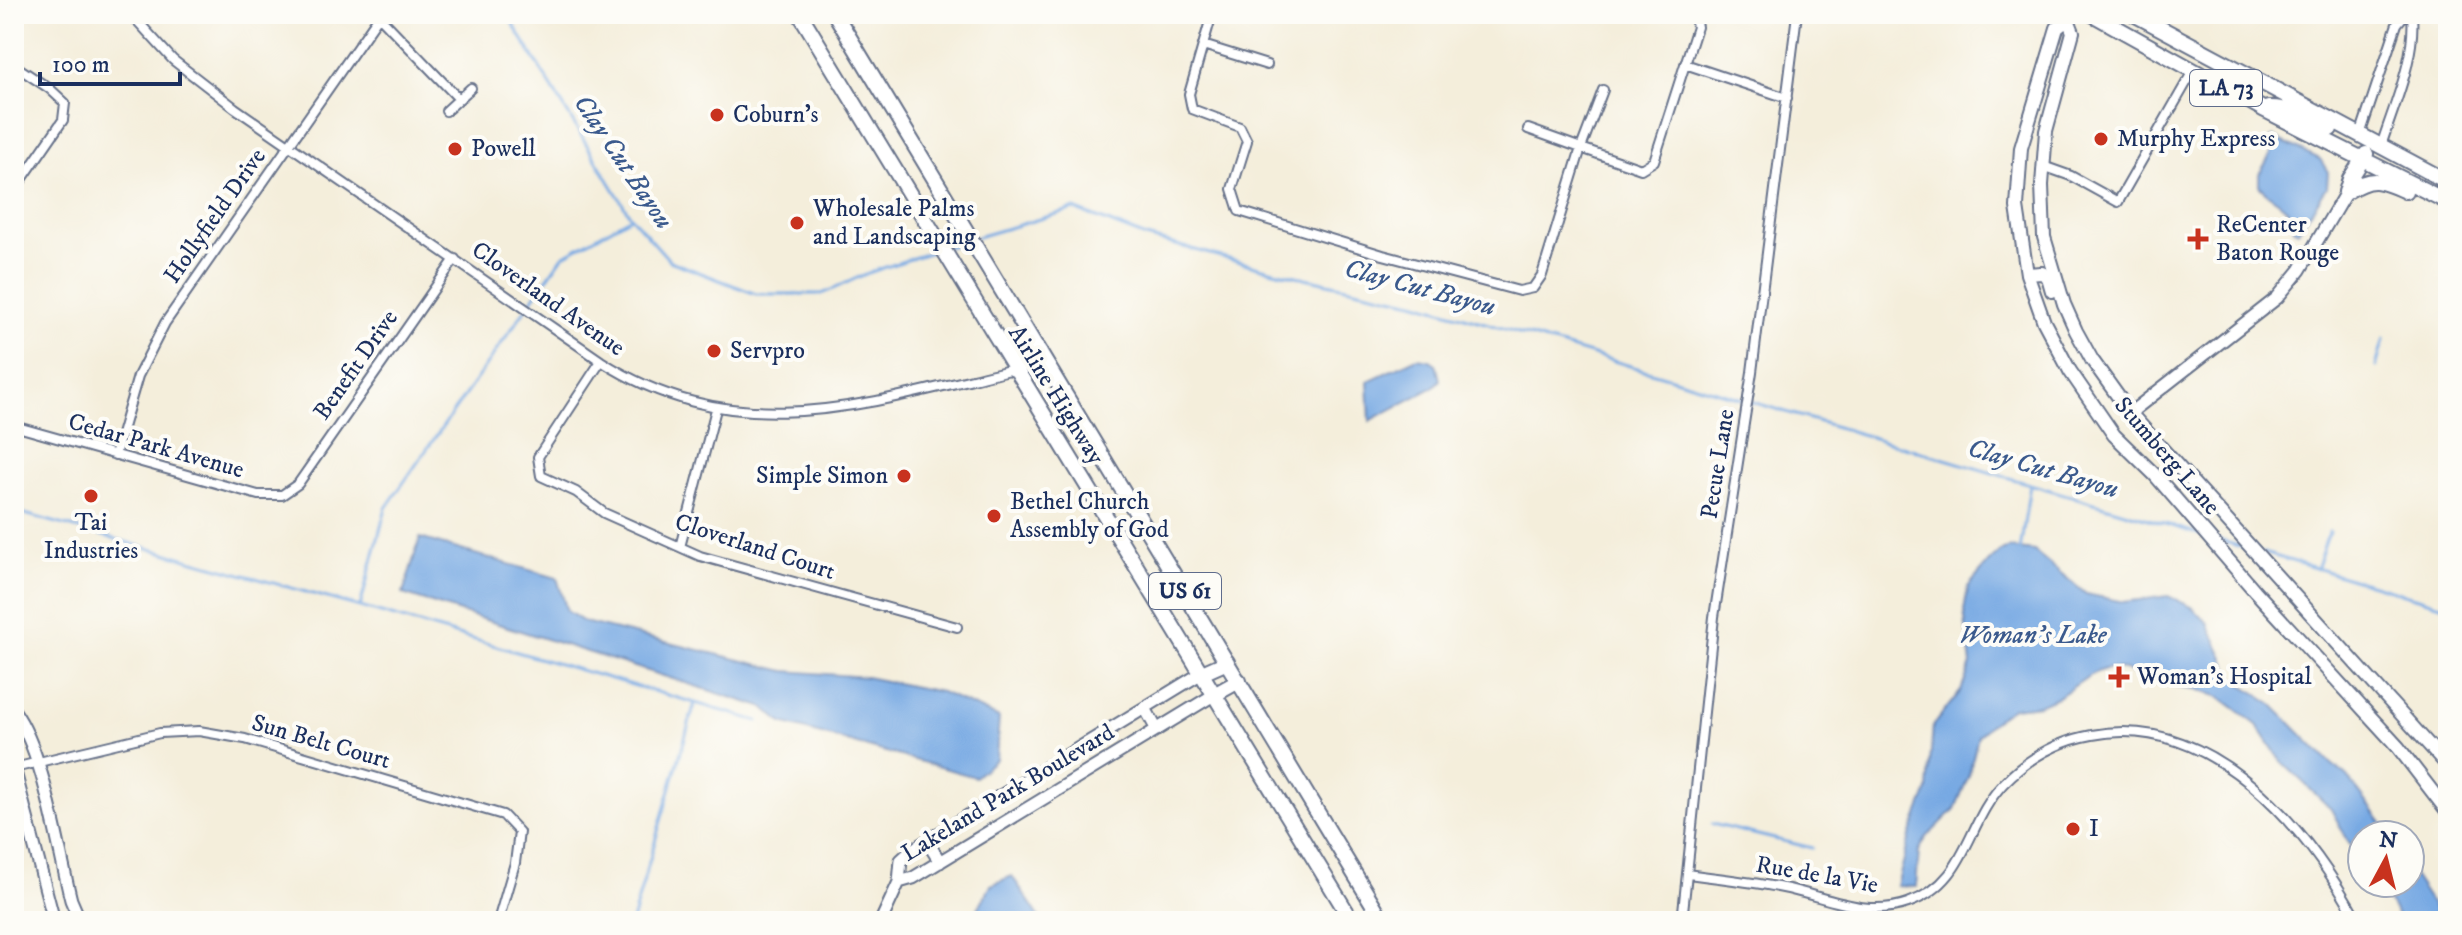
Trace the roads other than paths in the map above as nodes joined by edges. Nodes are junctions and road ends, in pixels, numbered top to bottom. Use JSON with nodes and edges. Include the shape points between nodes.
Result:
{"nodes":[{"id":1,"x":131,"y":14,"type":"edge"},
{"id":2,"x":800,"y":14,"type":"edge"},
{"id":3,"x":835,"y":14,"type":"edge"},
{"id":4,"x":1212,"y":14,"type":"edge"},
{"id":5,"x":1694,"y":14,"type":"edge"},
{"id":6,"x":1797,"y":14,"type":"edge"},
{"id":7,"x":2092,"y":14,"type":"edge"},
{"id":8,"x":2134,"y":14,"type":"edge"},
{"id":9,"x":2405,"y":14,"type":"edge"},
{"id":10,"x":2412,"y":14,"type":"edge"},
{"id":11,"x":379,"y":15,"type":"edge"},
{"id":12,"x":2069,"y":17,"type":"edge"},
{"id":13,"x":851,"y":42,"type":"junction"},
{"id":14,"x":1203,"y":45,"type":"junction"},
{"id":15,"x":826,"y":57,"type":"junction"},
{"id":16,"x":1685,"y":64,"type":"junction"},
{"id":17,"x":14,"y":65,"type":"edge"},
{"id":18,"x":1267,"y":65,"type":"dead end"},
{"id":19,"x":2193,"y":71,"type":"junction"},
{"id":20,"x":471,"y":88,"type":"dead end"},
{"id":21,"x":1603,"y":90,"type":"dead end"},
{"id":22,"x":1787,"y":98,"type":"junction"},
{"id":23,"x":459,"y":99,"type":"junction"},
{"id":24,"x":2263,"y":109,"type":"junction"},
{"id":25,"x":446,"y":111,"type":"dead end"},
{"id":26,"x":1528,"y":129,"type":"dead end"},
{"id":27,"x":2360,"y":135,"type":"junction"},
{"id":28,"x":288,"y":145,"type":"junction"},
{"id":29,"x":2381,"y":146,"type":"junction"},
{"id":30,"x":1581,"y":148,"type":"junction"},
{"id":31,"x":2361,"y":160,"type":"junction"},
{"id":32,"x":2043,"y":166,"type":"junction"},
{"id":33,"x":2448,"y":182,"type":"edge"},
{"id":34,"x":14,"y":191,"type":"edge"},
{"id":35,"x":2448,"y":191,"type":"edge"},
{"id":36,"x":2346,"y":192,"type":"junction"},
{"id":37,"x":2448,"y":202,"type":"edge"},
{"id":38,"x":2448,"y":208,"type":"edge"},
{"id":39,"x":455,"y":259,"type":"junction"},
{"id":40,"x":2027,"y":274,"type":"junction"},
{"id":41,"x":2064,"y":304,"type":"junction"},
{"id":42,"x":1040,"y":353,"type":"junction"},
{"id":43,"x":601,"y":361,"type":"junction"},
{"id":44,"x":1014,"y":369,"type":"junction"},
{"id":45,"x":2075,"y":378,"type":"junction"},
{"id":46,"x":2118,"y":397,"type":"junction"},
{"id":47,"x":716,"y":409,"type":"junction"},
{"id":48,"x":2130,"y":413,"type":"junction"},
{"id":49,"x":14,"y":426,"type":"edge"},
{"id":50,"x":115,"y":455,"type":"junction"},
{"id":51,"x":288,"y":493,"type":"joint"},
{"id":52,"x":680,"y":547,"type":"junction"},
{"id":53,"x":957,"y":627,"type":"dead end"},
{"id":54,"x":1227,"y":662,"type":"junction"},
{"id":55,"x":1200,"y":674,"type":"junction"},
{"id":56,"x":1239,"y":681,"type":"junction"},
{"id":57,"x":1212,"y":696,"type":"junction"},
{"id":58,"x":1145,"y":708,"type":"junction"},
{"id":59,"x":14,"y":711,"type":"edge"},
{"id":60,"x":1157,"y":730,"type":"junction"},
{"id":61,"x":1101,"y":735,"type":"junction"},
{"id":62,"x":1111,"y":756,"type":"junction"},
{"id":63,"x":38,"y":761,"type":"junction"},
{"id":64,"x":2448,"y":766,"type":"edge"},
{"id":65,"x":14,"y":768,"type":"edge"},
{"id":66,"x":1028,"y":780,"type":"junction"},
{"id":67,"x":1303,"y":788,"type":"junction"},
{"id":68,"x":1039,"y":799,"type":"junction"},
{"id":69,"x":1279,"y":800,"type":"junction"},
{"id":70,"x":2448,"y":812,"type":"edge"},
{"id":71,"x":927,"y":841,"type":"junction"},
{"id":72,"x":940,"y":862,"type":"junction"},
{"id":73,"x":1687,"y":874,"type":"junction"},
{"id":74,"x":899,"y":882,"type":"junction"},
{"id":75,"x":54,"y":921,"type":"edge"},
{"id":76,"x":80,"y":921,"type":"edge"},
{"id":77,"x":498,"y":921,"type":"edge"},
{"id":78,"x":881,"y":921,"type":"edge"},
{"id":79,"x":1352,"y":921,"type":"edge"},
{"id":80,"x":1383,"y":921,"type":"edge"},
{"id":81,"x":1682,"y":921,"type":"edge"},
{"id":82,"x":2358,"y":921,"type":"edge"}],
"edges":[{"from":1,"to":28,"type":"street","name":"Cloverland Avenue","via":[[173,60]]},
{"from":2,"to":15,"type":"main road","name":"Airline Highway","number":"US 61"},
{"from":3,"to":13,"type":"main road","name":"Airline Highway","number":"US 61"},
{"from":4,"to":14,"type":"street"},
{"from":5,"to":16,"type":"street","via":[[1697,27]]},
{"from":6,"to":22,"type":"street","name":"Pecue Lane"},
{"from":7,"to":19,"type":"main road","number":"LA 73"},
{"from":8,"to":27,"type":"main road","number":"LA 73"},
{"from":9,"to":27,"type":"street","via":[[2397,24]]},
{"from":10,"to":29,"type":"street","via":[[2414,31]]},
{"from":11,"to":23,"type":"street"},
{"from":11,"to":28,"type":"street","name":"Hollyfield Drive"},
{"from":12,"to":32,"type":"main road","name":"Stumberg Lane","via":[[2073,32],[2046,131]]},
{"from":12,"to":40,"type":"main road","name":"Stumberg Lane","via":[[2057,28],[2021,148],[2017,207]]},
{"from":13,"to":15,"type":"main road"},
{"from":13,"to":42,"type":"main road","name":"Airline Highway","number":"US 61"},
{"from":14,"to":18,"type":"street"},
{"from":14,"to":30,"type":"street","via":[[1189,94],[1192,109],[1240,127],[1247,141],[1232,189],[1239,211],[1383,255],[1519,291],[1533,288],[1542,275]]},
{"from":15,"to":44,"type":"main road","name":"Airline Highway","number":"US 61"},
{"from":16,"to":22,"type":"street"},
{"from":16,"to":30,"type":"street","via":[[1654,161],[1641,169]]},
{"from":17,"to":34,"type":"street","via":[[65,103],[63,120]]},
{"from":19,"to":24,"type":"main road","number":"LA 73"},
{"from":19,"to":32,"type":"street","via":[[2118,202]]},
{"from":20,"to":23,"type":"street"},
{"from":21,"to":30,"type":"street"},
{"from":22,"to":73,"type":"street","name":"Pecue Lane","via":[[1714,617]]},
{"from":23,"to":25,"type":"street"},
{"from":24,"to":29,"type":"main road","via":[[2280,107],[2351,140]]},
{"from":24,"to":31,"type":"main road","number":"LA 73"},
{"from":26,"to":30,"type":"street"},
{"from":27,"to":29,"type":"main road","number":"LA 73"},
{"from":28,"to":39,"type":"street","name":"Cloverland Avenue"},
{"from":28,"to":50,"type":"street","name":"Hollyfield Drive","via":[[157,336],[138,376]]},
{"from":29,"to":33,"type":"main road","number":"LA 73"},
{"from":31,"to":35,"type":"main road","via":[[2370,154]]},
{"from":31,"to":36,"type":"main road"},
{"from":31,"to":37,"type":"main road","number":"LA 73"},
{"from":32,"to":41,"type":"main road","name":"Stumberg Lane","via":[[2044,237]]},
{"from":36,"to":38,"type":"main road","via":[[2377,180]]},
{"from":36,"to":48,"type":"street","via":[[2277,298]]},
{"from":39,"to":43,"type":"street","name":"Cloverland Avenue"},
{"from":39,"to":51,"type":"street","name":"Benefit Drive"},
{"from":40,"to":41,"type":"main road","via":[[2048,277],[2055,300]]},
{"from":40,"to":45,"type":"main road","name":"Stumberg Lane","via":[[2044,322]]},
{"from":41,"to":46,"type":"main road","name":"Stumberg Lane","via":[[2083,346]]},
{"from":42,"to":44,"type":"main road"},
{"from":42,"to":54,"type":"main road","name":"Airline Highway","number":"US 61"},
{"from":43,"to":47,"type":"street","name":"Cloverland Avenue","via":[[664,394]]},
{"from":43,"to":52,"type":"street","name":"Cloverland Court","via":[[538,457],[541,476],[604,513]]},
{"from":44,"to":47,"type":"street","name":"Cloverland Avenue","via":[[894,397],[798,412]]},
{"from":44,"to":55,"type":"main road","name":"Airline Highway","number":"US 61"},
{"from":45,"to":46,"type":"main road","via":[[2102,402]]},
{"from":45,"to":70,"type":"main road","name":"Stumberg Lane","via":[[2114,435],[2398,747]]},
{"from":46,"to":48,"type":"main road","name":"Stumberg Lane"},
{"from":47,"to":52,"type":"street"},
{"from":48,"to":64,"type":"main road","name":"Stumberg Lane"},
{"from":49,"to":50,"type":"street","name":"Cedar Park Avenue"},
{"from":50,"to":51,"type":"street","name":"Cedar Park Avenue","via":[[258,495]]},
{"from":52,"to":53,"type":"street","name":"Cloverland Court"},
{"from":54,"to":55,"type":"main road"},
{"from":54,"to":56,"type":"main road","name":"Airline Highway","number":"US 61"},
{"from":55,"to":57,"type":"main road","name":"Airline Highway","number":"US 61"},
{"from":55,"to":58,"type":"street","name":"Lakeland Park Boulevard"},
{"from":56,"to":57,"type":"main road"},
{"from":56,"to":67,"type":"main road","name":"Airline Highway","number":"US 61"},
{"from":57,"to":60,"type":"street","name":"Lakeland Park Boulevard"},
{"from":57,"to":69,"type":"main road","name":"Airline Highway","number":"US 61"},
{"from":58,"to":60,"type":"street"},
{"from":58,"to":61,"type":"street","name":"Lakeland Park Boulevard"},
{"from":59,"to":63,"type":"street"},
{"from":60,"to":62,"type":"street","name":"Lakeland Park Boulevard"},
{"from":61,"to":62,"type":"street"},
{"from":61,"to":66,"type":"street","name":"Lakeland Park Boulevard"},
{"from":62,"to":68,"type":"street","name":"Lakeland Park Boulevard"},
{"from":63,"to":65,"type":"street","name":"Sun Belt Court"},
{"from":63,"to":76,"type":"street"},
{"from":63,"to":77,"type":"street","name":"Sun Belt Court","via":[[160,733],[199,731],[245,739],[503,815],[519,832]]},
{"from":65,"to":75,"type":"street"},
{"from":66,"to":68,"type":"street"},
{"from":66,"to":71,"type":"street","name":"Lakeland Park Boulevard"},
{"from":67,"to":69,"type":"main road"},
{"from":67,"to":80,"type":"main road","name":"Airline Highway","number":"US 61"},
{"from":68,"to":72,"type":"street","name":"Lakeland Park Boulevard"},
{"from":69,"to":79,"type":"main road","name":"Airline Highway","number":"US 61"},
{"from":71,"to":72,"type":"street"},
{"from":71,"to":74,"type":"street","name":"Lakeland Park Boulevard","via":[[901,860]]},
{"from":72,"to":74,"type":"street","name":"Lakeland Park Boulevard"},
{"from":73,"to":81,"type":"street","name":"Pecue Lane"},
{"from":73,"to":82,"type":"street","name":"Rue de la Vie","via":[[1867,909],[1900,906],[1945,881],[1958,866],[1989,801],[2030,760],[2086,736],[2133,732],[2188,746],[2257,791],[2304,837]]},
{"from":74,"to":78,"type":"street"}]}
